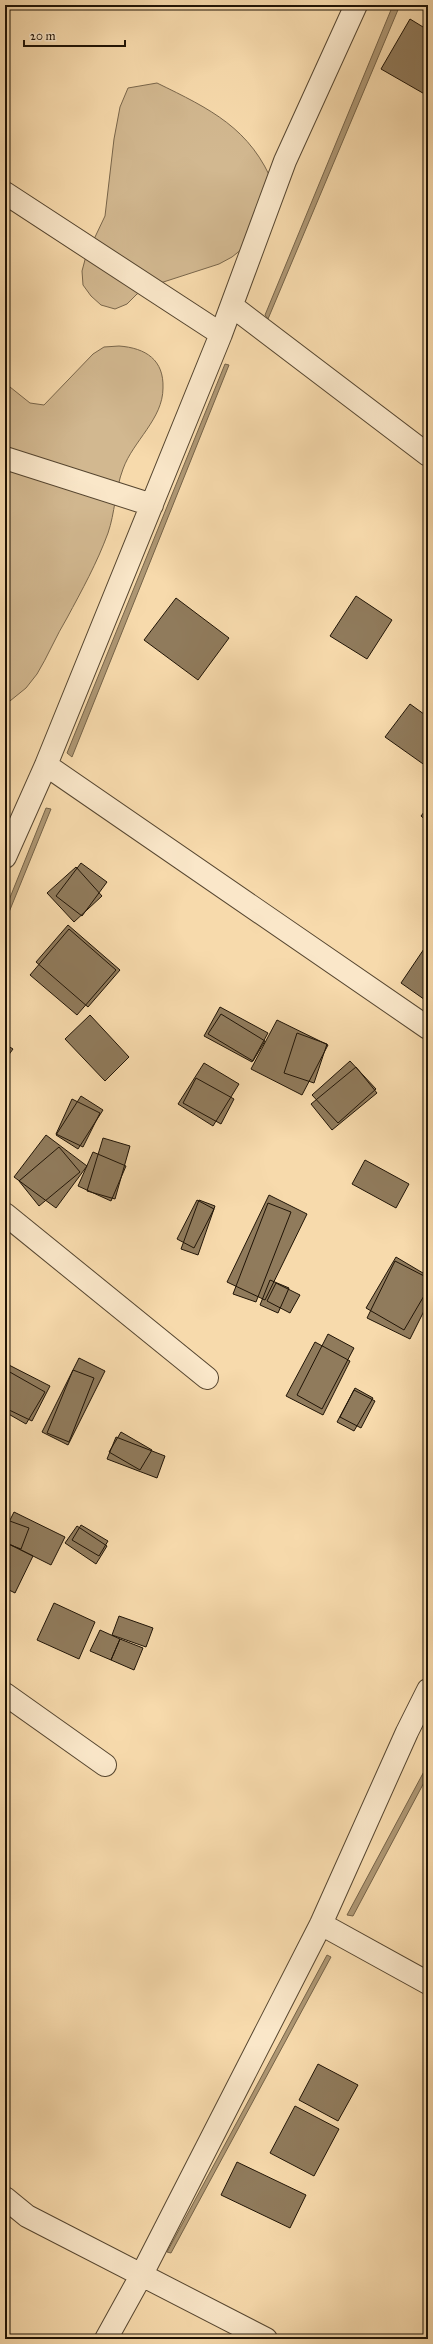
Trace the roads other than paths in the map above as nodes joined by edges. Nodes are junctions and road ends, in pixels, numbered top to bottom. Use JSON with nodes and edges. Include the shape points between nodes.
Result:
{"nodes":[{"id":1,"x":356,"y":5,"type":"edge"},
{"id":2,"x":5,"y":193,"type":"edge"},
{"id":3,"x":232,"y":306,"type":"junction"},
{"id":4,"x":221,"y":334,"type":"junction"},
{"id":5,"x":428,"y":455,"type":"edge"},
{"id":6,"x":5,"y":458,"type":"edge"},
{"id":7,"x":152,"y":505,"type":"junction"},
{"id":8,"x":46,"y":764,"type":"junction"},
{"id":9,"x":5,"y":857,"type":"edge"},
{"id":10,"x":428,"y":1028,"type":"edge"},
{"id":11,"x":5,"y":1214,"type":"edge"},
{"id":12,"x":207,"y":1378,"type":"dead end"},
{"id":13,"x":428,"y":1690,"type":"edge"},
{"id":14,"x":5,"y":1694,"type":"edge"},
{"id":15,"x":105,"y":1765,"type":"dead end"},
{"id":16,"x":321,"y":1924,"type":"junction"},
{"id":17,"x":428,"y":1983,"type":"edge"},
{"id":18,"x":5,"y":2198,"type":"edge"},
{"id":19,"x":142,"y":2274,"type":"junction"},
{"id":20,"x":106,"y":2339,"type":"edge"},
{"id":21,"x":266,"y":2339,"type":"edge"}],
"edges":[{"from":1,"to":3,"type":"street","via":[[285,161]]},
{"from":2,"to":4,"type":"street"},
{"from":3,"to":4,"type":"street"},
{"from":3,"to":5,"type":"street"},
{"from":4,"to":7,"type":"street"},
{"from":6,"to":7,"type":"street"},
{"from":7,"to":8,"type":"street"},
{"from":8,"to":9,"type":"street"},
{"from":8,"to":10,"type":"street"},
{"from":11,"to":12,"type":"street"},
{"from":13,"to":16,"type":"street"},
{"from":14,"to":15,"type":"street"},
{"from":16,"to":17,"type":"street"},
{"from":16,"to":19,"type":"street"},
{"from":18,"to":19,"type":"street","via":[[27,2216]]},
{"from":19,"to":20,"type":"street"},
{"from":19,"to":21,"type":"street"}]}
